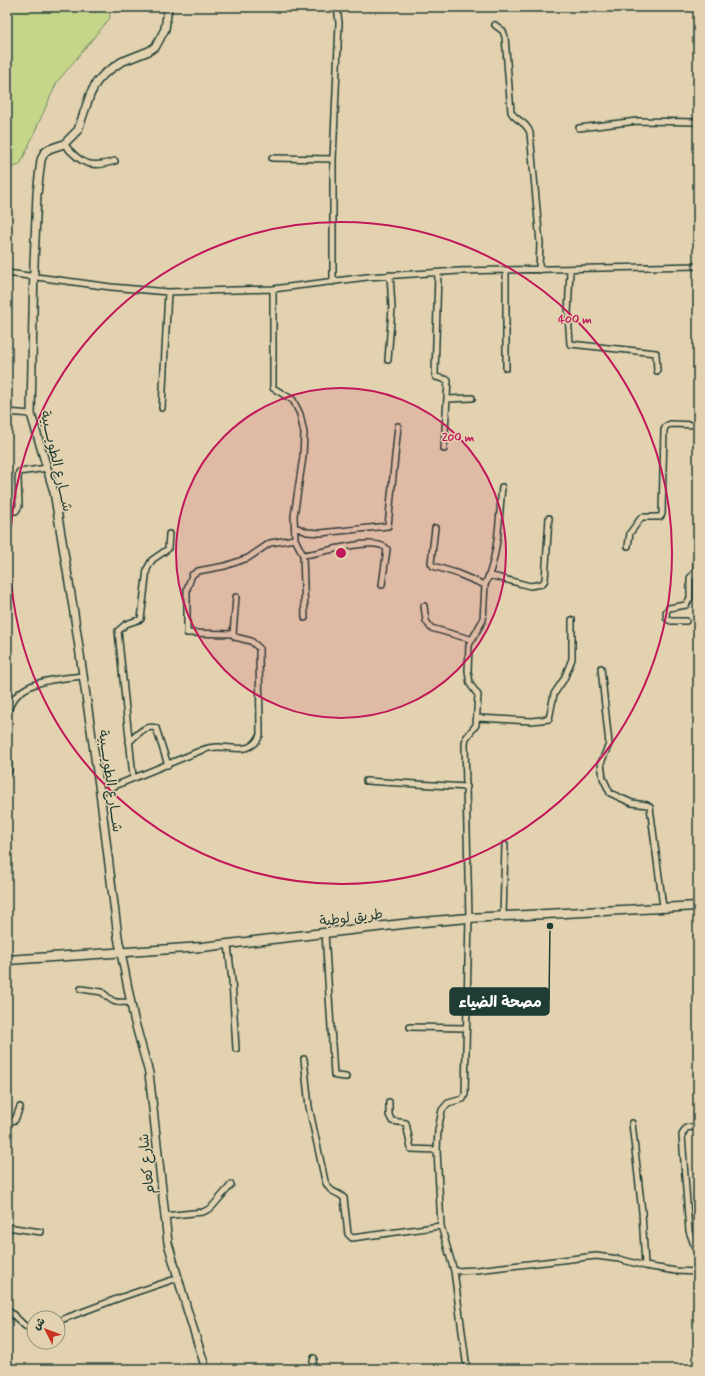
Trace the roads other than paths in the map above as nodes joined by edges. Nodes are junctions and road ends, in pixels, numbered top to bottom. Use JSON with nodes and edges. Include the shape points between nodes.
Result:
{"nodes":[{"id":1,"x":168,"y":7,"type":"edge"},
{"id":2,"x":337,"y":7,"type":"edge"},
{"id":3,"x":495,"y":26,"type":"dead end"},
{"id":4,"x":698,"y":122,"type":"edge"},
{"id":5,"x":579,"y":128,"type":"dead end"},
{"id":6,"x":64,"y":144,"type":"junction"},
{"id":7,"x":272,"y":158,"type":"dead end"},
{"id":8,"x":333,"y":159,"type":"junction"},
{"id":9,"x":115,"y":161,"type":"dead end"},
{"id":10,"x":698,"y":266,"type":"edge"},
{"id":11,"x":506,"y":270,"type":"junction"},
{"id":12,"x":539,"y":270,"type":"junction"},
{"id":13,"x":570,"y":270,"type":"junction"},
{"id":14,"x":7,"y":273,"type":"edge"},
{"id":15,"x":438,"y":274,"type":"junction"},
{"id":16,"x":390,"y":275,"type":"junction"},
{"id":17,"x":34,"y":278,"type":"junction"},
{"id":18,"x":333,"y":282,"type":"junction"},
{"id":19,"x":273,"y":289,"type":"junction"},
{"id":20,"x":168,"y":292,"type":"junction"},
{"id":21,"x":388,"y":360,"type":"dead end"},
{"id":22,"x":506,"y":368,"type":"dead end"},
{"id":23,"x":657,"y":371,"type":"dead end"},
{"id":24,"x":472,"y":398,"type":"dead end"},
{"id":25,"x":447,"y":399,"type":"junction"},
{"id":26,"x":162,"y":408,"type":"dead end"},
{"id":27,"x":7,"y":412,"type":"edge"},
{"id":28,"x":32,"y":414,"type":"junction"},
{"id":29,"x":698,"y":425,"type":"edge"},
{"id":30,"x":398,"y":426,"type":"dead end"},
{"id":31,"x":444,"y":449,"type":"dead end"},
{"id":32,"x":47,"y":468,"type":"junction"},
{"id":33,"x":502,"y":488,"type":"dead end"},
{"id":34,"x":7,"y":511,"type":"edge"},
{"id":35,"x":549,"y":518,"type":"dead end"},
{"id":36,"x":295,"y":527,"type":"junction"},
{"id":37,"x":435,"y":528,"type":"dead end"},
{"id":38,"x":698,"y":533,"type":"edge"},
{"id":39,"x":169,"y":534,"type":"dead end"},
{"id":40,"x":295,"y":539,"type":"junction"},
{"id":41,"x":628,"y":546,"type":"dead end"},
{"id":42,"x":303,"y":555,"type":"junction"},
{"id":43,"x":489,"y":575,"type":"junction"},
{"id":44,"x":382,"y":585,"type":"dead end"},
{"id":45,"x":485,"y":585,"type":"junction"},
{"id":46,"x":236,"y":597,"type":"dead end"},
{"id":47,"x":424,"y":606,"type":"dead end"},
{"id":48,"x":305,"y":618,"type":"dead end"},
{"id":49,"x":572,"y":620,"type":"dead end"},
{"id":50,"x":686,"y":621,"type":"dead end"},
{"id":51,"x":233,"y":634,"type":"junction"},
{"id":52,"x":470,"y":639,"type":"junction"},
{"id":53,"x":601,"y":668,"type":"dead end"},
{"id":54,"x":83,"y":676,"type":"junction"},
{"id":55,"x":7,"y":715,"type":"edge"},
{"id":56,"x":478,"y":718,"type":"junction"},
{"id":57,"x":129,"y":742,"type":"junction"},
{"id":58,"x":7,"y":749,"type":"edge"},
{"id":59,"x":168,"y":765,"type":"junction"},
{"id":60,"x":7,"y":775,"type":"edge"},
{"id":61,"x":133,"y":778,"type":"junction"},
{"id":62,"x":366,"y":781,"type":"dead end"},
{"id":63,"x":467,"y":787,"type":"junction"},
{"id":64,"x":100,"y":792,"type":"junction"},
{"id":65,"x":505,"y":844,"type":"dead end"},
{"id":66,"x":698,"y":906,"type":"edge"},
{"id":67,"x":663,"y":907,"type":"junction"},
{"id":68,"x":503,"y":916,"type":"junction"},
{"id":69,"x":469,"y":918,"type":"junction"},
{"id":70,"x":325,"y":933,"type":"junction"},
{"id":71,"x":228,"y":945,"type":"junction"},
{"id":72,"x":122,"y":953,"type":"junction"},
{"id":73,"x":7,"y":960,"type":"edge"},
{"id":74,"x":81,"y":989,"type":"dead end"},
{"id":75,"x":130,"y":1002,"type":"junction"},
{"id":76,"x":410,"y":1027,"type":"dead end"},
{"id":77,"x":466,"y":1028,"type":"junction"},
{"id":78,"x":236,"y":1049,"type":"dead end"},
{"id":79,"x":304,"y":1059,"type":"dead end"},
{"id":80,"x":346,"y":1077,"type":"dead end"},
{"id":81,"x":389,"y":1102,"type":"dead end"},
{"id":82,"x":20,"y":1107,"type":"dead end"},
{"id":83,"x":7,"y":1122,"type":"edge"},
{"id":84,"x":632,"y":1123,"type":"dead end"},
{"id":85,"x":698,"y":1126,"type":"edge"},
{"id":86,"x":437,"y":1150,"type":"junction"},
{"id":87,"x":230,"y":1185,"type":"dead end"},
{"id":88,"x":164,"y":1216,"type":"junction"},
{"id":89,"x":441,"y":1226,"type":"junction"},
{"id":90,"x":7,"y":1227,"type":"edge"},
{"id":91,"x":41,"y":1232,"type":"dead end"},
{"id":92,"x":698,"y":1250,"type":"edge"},
{"id":93,"x":645,"y":1266,"type":"junction"},
{"id":94,"x":454,"y":1271,"type":"junction"},
{"id":95,"x":698,"y":1272,"type":"edge"},
{"id":96,"x":178,"y":1278,"type":"junction"},
{"id":97,"x":7,"y":1309,"type":"edge"},
{"id":98,"x":66,"y":1318,"type":"edge"},
{"id":99,"x":26,"y":1326,"type":"edge"},
{"id":100,"x":314,"y":1358,"type":"dead end"},
{"id":101,"x":206,"y":1369,"type":"edge"},
{"id":102,"x":242,"y":1369,"type":"edge"},
{"id":103,"x":250,"y":1369,"type":"edge"},
{"id":104,"x":311,"y":1369,"type":"edge"},
{"id":105,"x":466,"y":1369,"type":"edge"}],
"edges":[{"from":1,"to":6,"type":"street","name":"شــــارع الطويــــبية","via":[[166,29],[156,46],[149,52],[121,62],[104,74],[93,89],[78,130]]},
{"from":2,"to":8,"type":"street"},
{"from":3,"to":12,"type":"street","via":[[503,31],[505,37],[511,112],[527,126],[530,137],[540,242]]},
{"from":4,"to":5,"type":"street","via":[[637,121]]},
{"from":6,"to":9,"type":"street","via":[[73,155],[85,163],[102,165]]},
{"from":6,"to":17,"type":"street","name":"شــــارع الطويــــبية","via":[[49,149],[41,160]]},
{"from":7,"to":8,"type":"street"},
{"from":8,"to":18,"type":"street"},
{"from":10,"to":13,"type":"street"},
{"from":11,"to":12,"type":"street"},
{"from":11,"to":15,"type":"street"},
{"from":11,"to":22,"type":"street"},
{"from":12,"to":13,"type":"street"},
{"from":13,"to":23,"type":"street","via":[[570,344],[656,353]]},
{"from":14,"to":17,"type":"street"},
{"from":15,"to":16,"type":"street"},
{"from":15,"to":25,"type":"street","via":[[435,375],[448,380]]},
{"from":16,"to":18,"type":"street"},
{"from":16,"to":21,"type":"street","via":[[392,308]]},
{"from":17,"to":20,"type":"street"},
{"from":17,"to":28,"type":"street","name":"شــــارع الطويــــبية"},
{"from":18,"to":19,"type":"street"},
{"from":19,"to":20,"type":"street"},
{"from":19,"to":36,"type":"street","via":[[273,388],[293,400],[300,414],[304,433],[303,457],[295,504]]},
{"from":20,"to":26,"type":"street"},
{"from":24,"to":25,"type":"street"},
{"from":25,"to":31,"type":"street"},
{"from":27,"to":28,"type":"street"},
{"from":28,"to":32,"type":"street","name":"شــــارع الطويــــبية"},
{"from":29,"to":41,"type":"street","via":[[666,426],[662,514],[660,517],[641,518],[630,533]]},
{"from":30,"to":36,"type":"street","via":[[388,526],[321,533],[307,532]]},
{"from":32,"to":34,"type":"street","via":[[19,472],[19,506],[16,511]]},
{"from":32,"to":54,"type":"street","name":"شــــارع الطويــــبية","via":[[54,492]]},
{"from":33,"to":43,"type":"street","via":[[497,540]]},
{"from":35,"to":43,"type":"street","via":[[545,580],[542,584],[530,586]]},
{"from":36,"to":40,"type":"street"},
{"from":37,"to":45,"type":"street","via":[[431,563],[433,566]]},
{"from":38,"to":50,"type":"street","via":[[696,571],[690,578],[689,601],[686,606],[669,608],[666,612],[669,620]]},
{"from":39,"to":57,"type":"street","via":[[168,549],[152,560],[147,569],[141,619],[126,624],[118,631]]},
{"from":40,"to":42,"type":"street"},
{"from":40,"to":51,"type":"street","via":[[270,543],[248,558],[225,566],[198,570],[192,576],[187,589],[187,633]]},
{"from":42,"to":44,"type":"street","via":[[358,545],[383,545],[387,549],[387,557]]},
{"from":42,"to":48,"type":"street"},
{"from":43,"to":45,"type":"street"},
{"from":45,"to":52,"type":"street","via":[[483,620]]},
{"from":46,"to":51,"type":"street"},
{"from":47,"to":52,"type":"street","via":[[426,621],[430,628]]},
{"from":49,"to":56,"type":"street","via":[[572,659],[564,679],[554,694],[549,719],[532,721]]},
{"from":51,"to":59,"type":"street","via":[[259,648],[260,735],[257,742],[250,748],[209,748]]},
{"from":52,"to":56,"type":"street","via":[[468,671],[470,684],[478,695]]},
{"from":53,"to":67,"type":"street","via":[[609,744],[601,762],[604,778],[610,793],[620,799],[647,805],[650,808]]},
{"from":54,"to":55,"type":"street","via":[[50,679],[28,687],[13,700]]},
{"from":54,"to":64,"type":"street","name":"شــــارع الطويــــبية"},
{"from":56,"to":63,"type":"street","via":[[466,738]]},
{"from":57,"to":59,"type":"street","via":[[146,728],[156,728]]},
{"from":57,"to":61,"type":"street"},
{"from":58,"to":60,"type":"street"},
{"from":59,"to":61,"type":"street"},
{"from":61,"to":64,"type":"street"},
{"from":62,"to":63,"type":"street"},
{"from":63,"to":69,"type":"street"},
{"from":64,"to":72,"type":"street","name":"شــــارع الطويــــبية"},
{"from":65,"to":68,"type":"street"},
{"from":66,"to":67,"type":"main road","name":"طريق لوطية"},
{"from":67,"to":68,"type":"main road","name":"طريق لوطية"},
{"from":68,"to":69,"type":"main road","name":"طريق لوطية"},
{"from":69,"to":70,"type":"main road","name":"طريق لوطية"},
{"from":69,"to":77,"type":"street"},
{"from":70,"to":71,"type":"main road","name":"طريق لوطية"},
{"from":70,"to":80,"type":"street","via":[[334,1075]]},
{"from":71,"to":72,"type":"main road","name":"طريق لوطية"},
{"from":71,"to":78,"type":"street"},
{"from":72,"to":73,"type":"main road","name":"طريق لوطية"},
{"from":72,"to":75,"type":"street","name":"شارع كعام"},
{"from":74,"to":75,"type":"street","via":[[102,992],[110,1001],[116,1003]]},
{"from":75,"to":88,"type":"street","name":"شارع كعام","via":[[149,1073]]},
{"from":76,"to":77,"type":"street"},
{"from":77,"to":86,"type":"street","via":[[465,1096],[463,1099],[448,1103],[442,1110]]},
{"from":79,"to":89,"type":"street","via":[[308,1107],[325,1181],[328,1189],[344,1198],[348,1234],[352,1238]]},
{"from":81,"to":86,"type":"street","via":[[392,1122],[406,1123],[411,1149]]},
{"from":82,"to":83,"type":"street","via":[[18,1117]]},
{"from":84,"to":93,"type":"street"},
{"from":85,"to":92,"type":"street","via":[[686,1128],[682,1140],[689,1231]]},
{"from":86,"to":89,"type":"street"},
{"from":87,"to":88,"type":"street","via":[[211,1208],[203,1212]]},
{"from":88,"to":96,"type":"street","name":"شارع كعام","via":[[168,1243]]},
{"from":89,"to":94,"type":"street"},
{"from":90,"to":91,"type":"street"},
{"from":93,"to":94,"type":"street","via":[[619,1258],[596,1256]]},
{"from":93,"to":95,"type":"street"},
{"from":94,"to":105,"type":"street"},
{"from":96,"to":98,"type":"street"},
{"from":96,"to":101,"type":"street","name":"شارع كعام"},
{"from":97,"to":99,"type":"street"},
{"from":100,"to":104,"type":"street"},
{"from":102,"to":103,"type":"street"}]}
